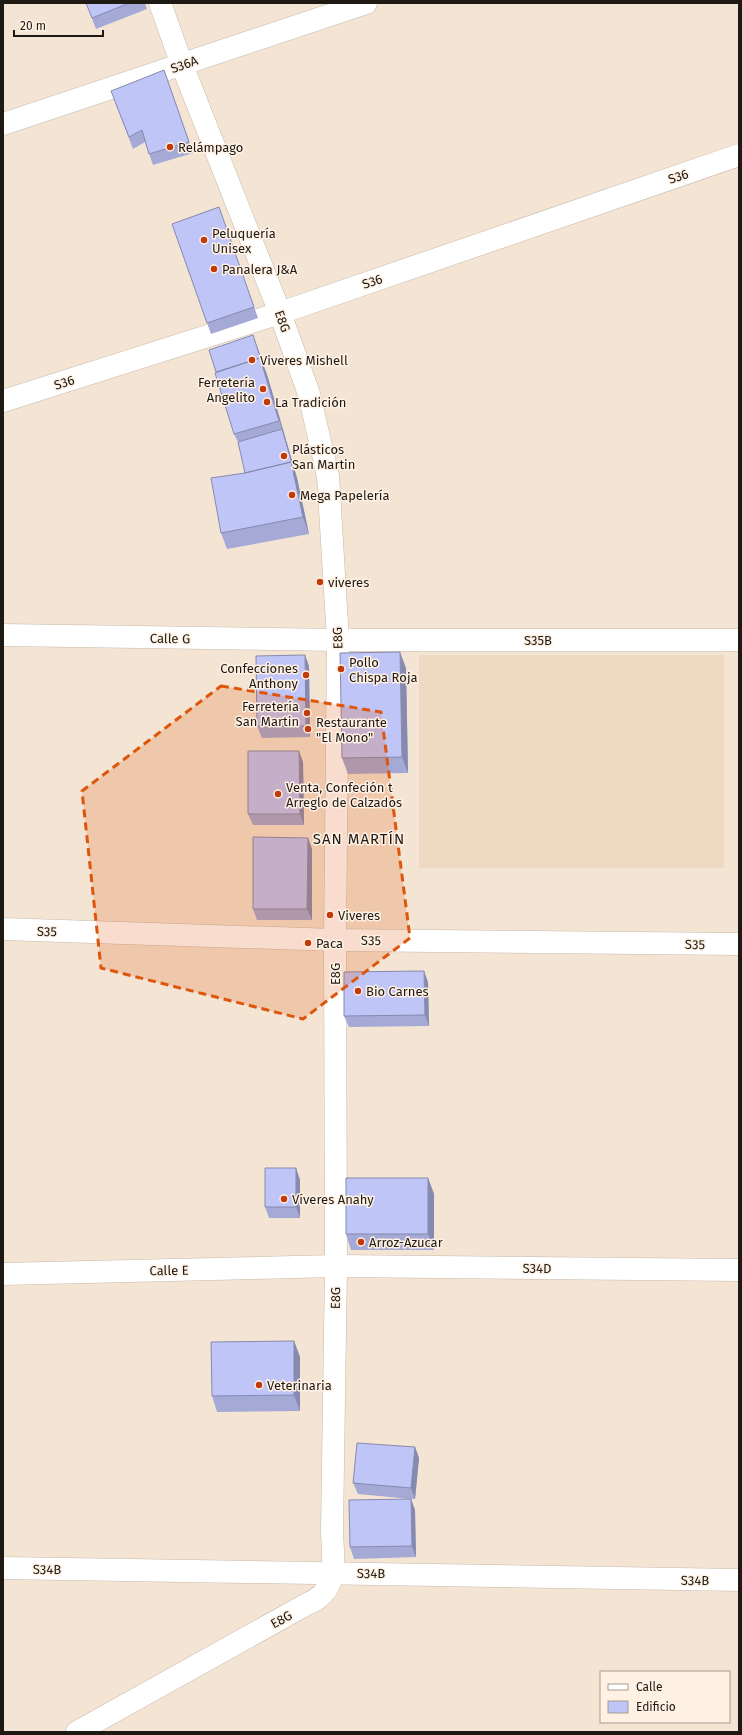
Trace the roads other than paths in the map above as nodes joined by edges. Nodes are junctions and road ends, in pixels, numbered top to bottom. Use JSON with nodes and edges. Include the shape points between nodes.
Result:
{"nodes":[{"id":1,"x":160,"y":3,"type":"edge"},
{"id":2,"x":366,"y":3,"type":"edge"},
{"id":3,"x":182,"y":65,"type":"junction"},
{"id":4,"x":3,"y":124,"type":"edge"},
{"id":5,"x":739,"y":155,"type":"edge"},
{"id":6,"x":280,"y":313,"type":"junction"},
{"id":7,"x":3,"y":401,"type":"edge"},
{"id":8,"x":3,"y":635,"type":"edge"},
{"id":9,"x":338,"y":640,"type":"junction"},
{"id":10,"x":739,"y":640,"type":"edge"},
{"id":11,"x":3,"y":929,"type":"edge"},
{"id":12,"x":335,"y":940,"type":"junction"},
{"id":13,"x":739,"y":944,"type":"edge"},
{"id":14,"x":336,"y":1266,"type":"junction"},
{"id":15,"x":739,"y":1270,"type":"edge"},
{"id":16,"x":3,"y":1274,"type":"edge"},
{"id":17,"x":3,"y":1568,"type":"edge"},
{"id":18,"x":334,"y":1573,"type":"junction"},
{"id":19,"x":739,"y":1580,"type":"edge"},
{"id":20,"x":77,"y":1732,"type":"edge"}],
"edges":[{"from":1,"to":3,"type":"street","name":"E8G"},
{"from":2,"to":3,"type":"street","name":"S36A"},
{"from":3,"to":4,"type":"street","name":"S36A"},
{"from":3,"to":6,"type":"street","name":"E8G"},
{"from":5,"to":6,"type":"street","name":"S36"},
{"from":6,"to":7,"type":"street","name":"S36"},
{"from":6,"to":9,"type":"street","name":"E8G","via":[[309,394],[328,476]]},
{"from":8,"to":9,"type":"street","name":"Calle G"},
{"from":9,"to":10,"type":"street","name":"S35B"},
{"from":9,"to":12,"type":"street","name":"E8G"},
{"from":11,"to":12,"type":"street","name":"S35"},
{"from":12,"to":13,"type":"street","name":"S35"},
{"from":12,"to":14,"type":"street","name":"E8G"},
{"from":14,"to":15,"type":"street","name":"S34D"},
{"from":14,"to":16,"type":"street","name":"Calle E"},
{"from":14,"to":18,"type":"street","name":"E8G","via":[[332,1532]]},
{"from":17,"to":18,"type":"street","name":"S34B"},
{"from":18,"to":19,"type":"street","name":"S34B"},
{"from":18,"to":20,"type":"street","name":"E8G","via":[[316,1601]]}]}
